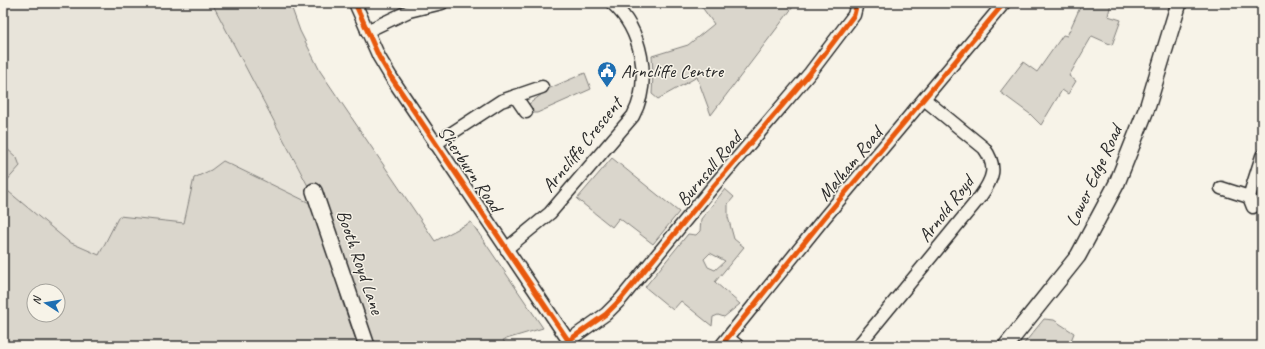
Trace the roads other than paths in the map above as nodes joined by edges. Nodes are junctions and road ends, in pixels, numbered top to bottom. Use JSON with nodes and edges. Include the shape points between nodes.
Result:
{"nodes":[{"id":1,"x":355,"y":3,"type":"edge"},
{"id":2,"x":442,"y":3,"type":"edge"},
{"id":3,"x":612,"y":3,"type":"edge"},
{"id":4,"x":857,"y":3,"type":"edge"},
{"id":5,"x":1004,"y":3,"type":"edge"},
{"id":6,"x":1179,"y":3,"type":"edge"},
{"id":7,"x":367,"y":31,"type":"junction"},
{"id":8,"x":542,"y":87,"type":"dead end"},
{"id":9,"x":515,"y":96,"type":"junction"},
{"id":10,"x":924,"y":99,"type":"junction"},
{"id":11,"x":526,"y":112,"type":"dead end"},
{"id":12,"x":435,"y":144,"type":"junction"},
{"id":13,"x":1262,"y":156,"type":"edge"},
{"id":14,"x":1221,"y":188,"type":"dead end"},
{"id":15,"x":314,"y":191,"type":"dead end"},
{"id":16,"x":506,"y":249,"type":"junction"},
{"id":17,"x":725,"y":342,"type":"edge"},
{"id":18,"x":570,"y":343,"type":"edge"},
{"id":19,"x":367,"y":346,"type":"edge"},
{"id":20,"x":738,"y":346,"type":"edge"},
{"id":21,"x":858,"y":346,"type":"edge"},
{"id":22,"x":1006,"y":346,"type":"edge"}],
"edges":[{"from":1,"to":7,"type":"street","name":"Sherburn Road"},
{"from":2,"to":7,"type":"street","via":[[410,11]]},
{"from":3,"to":16,"type":"street","name":"Arncliffe Crescent","via":[[627,20],[641,55],[643,83],[637,109],[550,213]]},
{"from":4,"to":18,"type":"street","name":"Burnsall Road","via":[[854,15],[810,73],[621,299]]},
{"from":5,"to":10,"type":"street","name":"Malham Road"},
{"from":6,"to":22,"type":"street","name":"Lower Edge Road","via":[[1148,105],[1117,183],[1078,256]]},
{"from":7,"to":12,"type":"street","name":"Sherburn Road","via":[[391,77]]},
{"from":8,"to":9,"type":"street"},
{"from":9,"to":11,"type":"street"},
{"from":9,"to":12,"type":"street","via":[[502,101]]},
{"from":10,"to":17,"type":"street","name":"Malham Road"},
{"from":10,"to":21,"type":"street","name":"Arnold Royd","via":[[984,148],[991,158],[992,178],[980,197]]},
{"from":12,"to":16,"type":"street","name":"Sherburn Road"},
{"from":13,"to":14,"type":"street","via":[[1251,202]]},
{"from":15,"to":19,"type":"street","name":"Booth Royd Lane"},
{"from":16,"to":18,"type":"street","name":"Sherburn Road"},
{"from":17,"to":20,"type":"street"}]}
